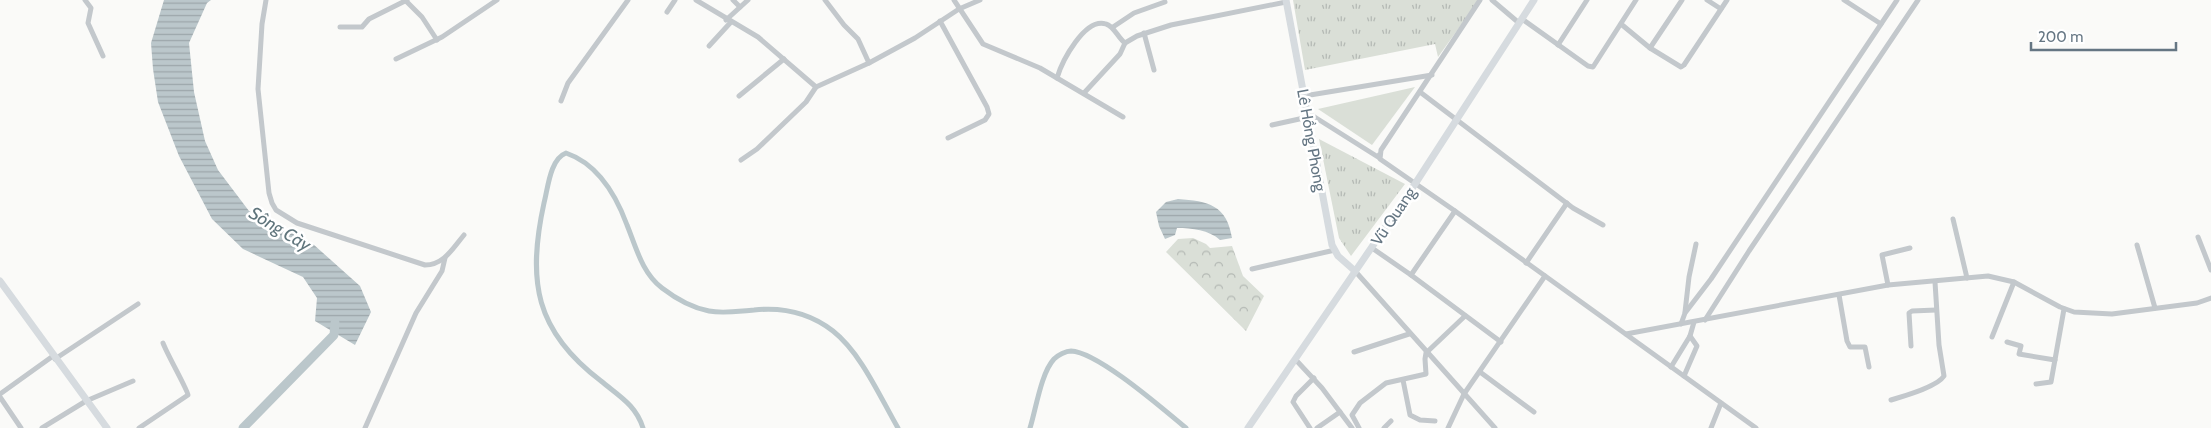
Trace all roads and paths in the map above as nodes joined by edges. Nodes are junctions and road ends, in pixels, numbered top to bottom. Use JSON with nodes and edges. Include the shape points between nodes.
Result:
{"nodes":[{"id":1,"x":85,"y":0,"type":"edge"},
{"id":2,"x":266,"y":0,"type":"edge"},
{"id":3,"x":406,"y":0,"type":"edge"},
{"id":4,"x":496,"y":0,"type":"edge"},
{"id":5,"x":628,"y":0,"type":"edge"},
{"id":6,"x":675,"y":0,"type":"edge"},
{"id":7,"x":696,"y":0,"type":"edge"},
{"id":8,"x":733,"y":0,"type":"edge"},
{"id":9,"x":748,"y":0,"type":"edge"},
{"id":10,"x":825,"y":0,"type":"edge"},
{"id":11,"x":954,"y":0,"type":"edge"},
{"id":12,"x":980,"y":0,"type":"edge"},
{"id":13,"x":1480,"y":0,"type":"edge"},
{"id":14,"x":1492,"y":0,"type":"edge"},
{"id":15,"x":1534,"y":0,"type":"edge"},
{"id":16,"x":1587,"y":0,"type":"edge"},
{"id":17,"x":1636,"y":0,"type":"edge"},
{"id":18,"x":1682,"y":0,"type":"edge"},
{"id":19,"x":1707,"y":0,"type":"edge"},
{"id":20,"x":1727,"y":0,"type":"edge"},
{"id":21,"x":1844,"y":0,"type":"edge"},
{"id":22,"x":1897,"y":0,"type":"edge"},
{"id":23,"x":1918,"y":0,"type":"edge"},
{"id":24,"x":1286,"y":1,"type":"edge"},
{"id":25,"x":1165,"y":2,"type":"dead end"},
{"id":26,"x":740,"y":7,"type":"junction"},
{"id":27,"x":959,"y":9,"type":"junction"},
{"id":28,"x":1721,"y":9,"type":"junction"},
{"id":29,"x":667,"y":12,"type":"dead end"},
{"id":30,"x":728,"y":21,"type":"junction"},
{"id":31,"x":940,"y":21,"type":"junction"},
{"id":32,"x":1520,"y":21,"type":"junction"},
{"id":33,"x":1622,"y":24,"type":"junction"},
{"id":34,"x":1881,"y":24,"type":"junction"},
{"id":35,"x":340,"y":27,"type":"dead end"},
{"id":36,"x":1113,"y":27,"type":"junction"},
{"id":37,"x":1144,"y":33,"type":"junction"},
{"id":38,"x":438,"y":40,"type":"junction"},
{"id":39,"x":1125,"y":43,"type":"junction"},
{"id":40,"x":1558,"y":45,"type":"junction"},
{"id":41,"x":710,"y":46,"type":"dead end"},
{"id":42,"x":1650,"y":48,"type":"junction"},
{"id":43,"x":103,"y":56,"type":"dead end"},
{"id":44,"x":396,"y":59,"type":"dead end"},
{"id":45,"x":784,"y":59,"type":"junction"},
{"id":46,"x":869,"y":63,"type":"junction"},
{"id":47,"x":1154,"y":70,"type":"dead end"},
{"id":48,"x":1432,"y":74,"type":"junction"},
{"id":49,"x":1056,"y":78,"type":"junction"},
{"id":50,"x":816,"y":87,"type":"junction"},
{"id":51,"x":1420,"y":92,"type":"junction"},
{"id":52,"x":1084,"y":93,"type":"junction"},
{"id":53,"x":739,"y":96,"type":"dead end"},
{"id":54,"x":1304,"y":96,"type":"junction"},
{"id":55,"x":561,"y":101,"type":"dead end"},
{"id":56,"x":1123,"y":116,"type":"dead end"},
{"id":57,"x":1307,"y":116,"type":"junction"},
{"id":58,"x":1456,"y":120,"type":"junction"},
{"id":59,"x":1272,"y":125,"type":"dead end"},
{"id":60,"x":948,"y":138,"type":"dead end"},
{"id":61,"x":1379,"y":155,"type":"junction"},
{"id":62,"x":741,"y":160,"type":"dead end"},
{"id":63,"x":1415,"y":184,"type":"junction"},
{"id":64,"x":1567,"y":203,"type":"junction"},
{"id":65,"x":1455,"y":211,"type":"junction"},
{"id":66,"x":1953,"y":219,"type":"dead end"},
{"id":67,"x":1603,"y":225,"type":"dead end"},
{"id":68,"x":464,"y":234,"type":"dead end"},
{"id":69,"x":2198,"y":237,"type":"dead end"},
{"id":70,"x":1696,"y":244,"type":"dead end"},
{"id":71,"x":2137,"y":245,"type":"dead end"},
{"id":72,"x":1372,"y":248,"type":"junction"},
{"id":73,"x":1910,"y":248,"type":"dead end"},
{"id":74,"x":1335,"y":250,"type":"junction"},
{"id":75,"x":445,"y":258,"type":"junction"},
{"id":76,"x":1526,"y":263,"type":"junction"},
{"id":77,"x":1252,"y":269,"type":"dead end"},
{"id":78,"x":2211,"y":270,"type":"edge"},
{"id":79,"x":1355,"y":271,"type":"junction"},
{"id":80,"x":1411,"y":274,"type":"junction"},
{"id":81,"x":1546,"y":276,"type":"junction"},
{"id":82,"x":1967,"y":278,"type":"junction"},
{"id":83,"x":0,"y":281,"type":"edge"},
{"id":84,"x":1935,"y":282,"type":"junction"},
{"id":85,"x":2014,"y":282,"type":"junction"},
{"id":86,"x":1888,"y":285,"type":"junction"},
{"id":87,"x":1839,"y":295,"type":"junction"},
{"id":88,"x":2211,"y":298,"type":"edge"},
{"id":89,"x":138,"y":304,"type":"dead end"},
{"id":90,"x":2155,"y":308,"type":"junction"},
{"id":91,"x":2064,"y":309,"type":"junction"},
{"id":92,"x":1936,"y":310,"type":"junction"},
{"id":93,"x":1685,"y":313,"type":"junction"},
{"id":94,"x":1465,"y":316,"type":"junction"},
{"id":95,"x":1705,"y":320,"type":"junction"},
{"id":96,"x":1694,"y":322,"type":"junction"},
{"id":97,"x":1682,"y":324,"type":"junction"},
{"id":98,"x":1410,"y":334,"type":"junction"},
{"id":99,"x":1626,"y":334,"type":"junction"},
{"id":100,"x":1690,"y":336,"type":"junction"},
{"id":101,"x":1992,"y":338,"type":"dead end"},
{"id":102,"x":1501,"y":342,"type":"junction"},
{"id":103,"x":2007,"y":342,"type":"dead end"},
{"id":104,"x":163,"y":343,"type":"dead end"},
{"id":105,"x":1911,"y":346,"type":"dead end"},
{"id":106,"x":1354,"y":352,"type":"dead end"},
{"id":107,"x":1426,"y":353,"type":"junction"},
{"id":108,"x":54,"y":357,"type":"junction"},
{"id":109,"x":1295,"y":359,"type":"junction"},
{"id":110,"x":2055,"y":360,"type":"junction"},
{"id":111,"x":1671,"y":367,"type":"junction"},
{"id":112,"x":1870,"y":367,"type":"dead end"},
{"id":113,"x":1480,"y":372,"type":"junction"},
{"id":114,"x":1684,"y":376,"type":"junction"},
{"id":115,"x":1314,"y":378,"type":"junction"},
{"id":116,"x":1403,"y":380,"type":"junction"},
{"id":117,"x":133,"y":381,"type":"dead end"},
{"id":118,"x":2036,"y":384,"type":"dead end"},
{"id":119,"x":1464,"y":394,"type":"junction"},
{"id":120,"x":0,"y":396,"type":"edge"},
{"id":121,"x":1891,"y":400,"type":"dead end"},
{"id":122,"x":86,"y":401,"type":"junction"},
{"id":123,"x":1721,"y":403,"type":"junction"},
{"id":124,"x":1340,"y":412,"type":"junction"},
{"id":125,"x":1534,"y":412,"type":"dead end"},
{"id":126,"x":1391,"y":421,"type":"dead end"},
{"id":127,"x":1435,"y":421,"type":"dead end"},
{"id":128,"x":21,"y":428,"type":"edge"},
{"id":129,"x":42,"y":428,"type":"edge"},
{"id":130,"x":107,"y":428,"type":"edge"},
{"id":131,"x":139,"y":428,"type":"edge"},
{"id":132,"x":365,"y":428,"type":"edge"},
{"id":133,"x":1248,"y":428,"type":"edge"},
{"id":134,"x":1310,"y":428,"type":"edge"},
{"id":135,"x":1317,"y":428,"type":"edge"},
{"id":136,"x":1352,"y":428,"type":"edge"},
{"id":137,"x":1359,"y":428,"type":"edge"},
{"id":138,"x":1384,"y":428,"type":"edge"},
{"id":139,"x":1448,"y":428,"type":"edge"},
{"id":140,"x":1495,"y":428,"type":"edge"},
{"id":141,"x":1711,"y":428,"type":"edge"},
{"id":142,"x":1756,"y":428,"type":"edge"}],
"edges":[{"from":1,"to":43,"type":"street","via":[[91,8],[88,23]]},
{"from":2,"to":75,"type":"street","via":[[258,95],[268,185],[274,207],[297,223],[420,264],[431,265]]},
{"from":3,"to":35,"type":"street","via":[[369,19],[362,27]]},
{"from":3,"to":38,"type":"street"},
{"from":4,"to":38,"type":"street"},
{"from":5,"to":55,"type":"street","via":[[568,83]]},
{"from":6,"to":29,"type":"street"},
{"from":7,"to":30,"type":"street"},
{"from":8,"to":26,"type":"street"},
{"from":9,"to":26,"type":"street"},
{"from":10,"to":46,"type":"street","via":[[858,39]]},
{"from":11,"to":27,"type":"street"},
{"from":12,"to":27,"type":"street"},
{"from":13,"to":48,"type":"street"},
{"from":14,"to":32,"type":"street"},
{"from":15,"to":32,"type":"main road","name":"Vũ Quang"},
{"from":16,"to":40,"type":"street"},
{"from":17,"to":33,"type":"street"},
{"from":18,"to":42,"type":"street"},
{"from":19,"to":28,"type":"street"},
{"from":20,"to":28,"type":"street"},
{"from":21,"to":34,"type":"street"},
{"from":22,"to":34,"type":"street"},
{"from":23,"to":95,"type":"street"},
{"from":24,"to":37,"type":"street"},
{"from":24,"to":54,"type":"main road","name":"Lê Hồng Phong"},
{"from":25,"to":36,"type":"street","via":[[1134,13]]},
{"from":26,"to":30,"type":"street"},
{"from":27,"to":31,"type":"street"},
{"from":27,"to":49,"type":"street","via":[[983,44]]},
{"from":28,"to":42,"type":"street","via":[[1684,65],[1679,67]]},
{"from":30,"to":41,"type":"street"},
{"from":30,"to":45,"type":"street","via":[[758,37]]},
{"from":31,"to":46,"type":"street"},
{"from":31,"to":60,"type":"street","via":[[989,114],[985,120]]},
{"from":32,"to":40,"type":"street"},
{"from":32,"to":58,"type":"main road","name":"Vũ Quang"},
{"from":33,"to":40,"type":"street","via":[[1593,67]]},
{"from":33,"to":42,"type":"street"},
{"from":34,"to":93,"type":"street"},
{"from":36,"to":39,"type":"street"},
{"from":36,"to":49,"type":"street","via":[[1104,23],[1086,28]]},
{"from":37,"to":39,"type":"street"},
{"from":37,"to":47,"type":"street"},
{"from":38,"to":44,"type":"street"},
{"from":39,"to":52,"type":"street","via":[[1120,54]]},
{"from":45,"to":50,"type":"street"},
{"from":45,"to":53,"type":"street"},
{"from":46,"to":50,"type":"street"},
{"from":48,"to":51,"type":"street"},
{"from":48,"to":54,"type":"street"},
{"from":49,"to":52,"type":"street"},
{"from":50,"to":62,"type":"street","via":[[806,102]]},
{"from":51,"to":58,"type":"street"},
{"from":51,"to":61,"type":"street"},
{"from":52,"to":56,"type":"street"},
{"from":54,"to":57,"type":"main road","name":"Lê Hồng Phong"},
{"from":57,"to":59,"type":"street"},
{"from":57,"to":61,"type":"street","via":[[1313,116]]},
{"from":57,"to":74,"type":"main road","name":"Lê Hồng Phong","via":[[1327,224]]},
{"from":58,"to":63,"type":"main road","name":"Vũ Quang"},
{"from":58,"to":64,"type":"street"},
{"from":61,"to":63,"type":"street"},
{"from":63,"to":65,"type":"street"},
{"from":63,"to":72,"type":"main road","name":"Vũ Quang"},
{"from":64,"to":67,"type":"street"},
{"from":64,"to":76,"type":"street"},
{"from":65,"to":76,"type":"street"},
{"from":65,"to":80,"type":"street"},
{"from":66,"to":82,"type":"street"},
{"from":68,"to":75,"type":"street"},
{"from":69,"to":78,"type":"street"},
{"from":70,"to":93,"type":"street"},
{"from":71,"to":90,"type":"street"},
{"from":72,"to":79,"type":"main road","name":"Vũ Quang"},
{"from":72,"to":80,"type":"street"},
{"from":73,"to":86,"type":"street","via":[[1882,255]]},
{"from":74,"to":77,"type":"street"},
{"from":74,"to":79,"type":"main road","name":"Lê Hồng Phong"},
{"from":75,"to":132,"type":"street","via":[[442,271],[416,313]]},
{"from":76,"to":81,"type":"street"},
{"from":79,"to":98,"type":"street"},
{"from":79,"to":109,"type":"main road","name":"Vũ Quang"},
{"from":80,"to":94,"type":"street"},
{"from":81,"to":99,"type":"street"},
{"from":81,"to":102,"type":"street"},
{"from":82,"to":84,"type":"street"},
{"from":82,"to":85,"type":"street","via":[[1988,276]]},
{"from":83,"to":108,"type":"main road"},
{"from":84,"to":86,"type":"street"},
{"from":84,"to":92,"type":"street"},
{"from":85,"to":91,"type":"street"},
{"from":85,"to":101,"type":"street"},
{"from":86,"to":87,"type":"street"},
{"from":87,"to":95,"type":"street"},
{"from":87,"to":112,"type":"street","via":[[1847,341],[1850,347],[1865,348]]},
{"from":88,"to":90,"type":"street"},
{"from":89,"to":108,"type":"street"},
{"from":90,"to":91,"type":"street","via":[[2112,314]]},
{"from":91,"to":110,"type":"street"},
{"from":92,"to":105,"type":"street","via":[[1909,313]]},
{"from":92,"to":121,"type":"street","via":[[1943,379]]},
{"from":93,"to":97,"type":"street"},
{"from":94,"to":102,"type":"street"},
{"from":94,"to":107,"type":"street"},
{"from":95,"to":96,"type":"street"},
{"from":96,"to":97,"type":"street"},
{"from":96,"to":100,"type":"street"},
{"from":97,"to":99,"type":"street"},
{"from":98,"to":106,"type":"street"},
{"from":98,"to":107,"type":"street"},
{"from":99,"to":111,"type":"street"},
{"from":100,"to":111,"type":"street"},
{"from":100,"to":114,"type":"street","via":[[1697,346]]},
{"from":102,"to":113,"type":"street"},
{"from":103,"to":110,"type":"street","via":[[2021,346],[2020,354]]},
{"from":104,"to":131,"type":"street","via":[[188,393]]},
{"from":107,"to":116,"type":"street","via":[[1426,374]]},
{"from":107,"to":119,"type":"street"},
{"from":108,"to":120,"type":"street"},
{"from":108,"to":122,"type":"main road"},
{"from":109,"to":115,"type":"street"},
{"from":109,"to":133,"type":"main road","name":"Vũ Quang"},
{"from":110,"to":118,"type":"street","via":[[2051,382]]},
{"from":111,"to":114,"type":"street"},
{"from":113,"to":119,"type":"street"},
{"from":113,"to":125,"type":"street"},
{"from":114,"to":123,"type":"street"},
{"from":115,"to":124,"type":"street"},
{"from":115,"to":134,"type":"street","via":[[1293,402]]},
{"from":116,"to":127,"type":"street","via":[[1410,415],[1420,420]]},
{"from":116,"to":137,"type":"street","via":[[1386,383],[1360,403],[1352,415]]},
{"from":117,"to":122,"type":"street"},
{"from":119,"to":139,"type":"street"},
{"from":119,"to":140,"type":"street"},
{"from":120,"to":128,"type":"street"},
{"from":122,"to":129,"type":"street"},
{"from":122,"to":130,"type":"main road"},
{"from":123,"to":141,"type":"street"},
{"from":123,"to":142,"type":"street"},
{"from":124,"to":135,"type":"street"},
{"from":124,"to":136,"type":"street"},
{"from":126,"to":138,"type":"street"}]}
